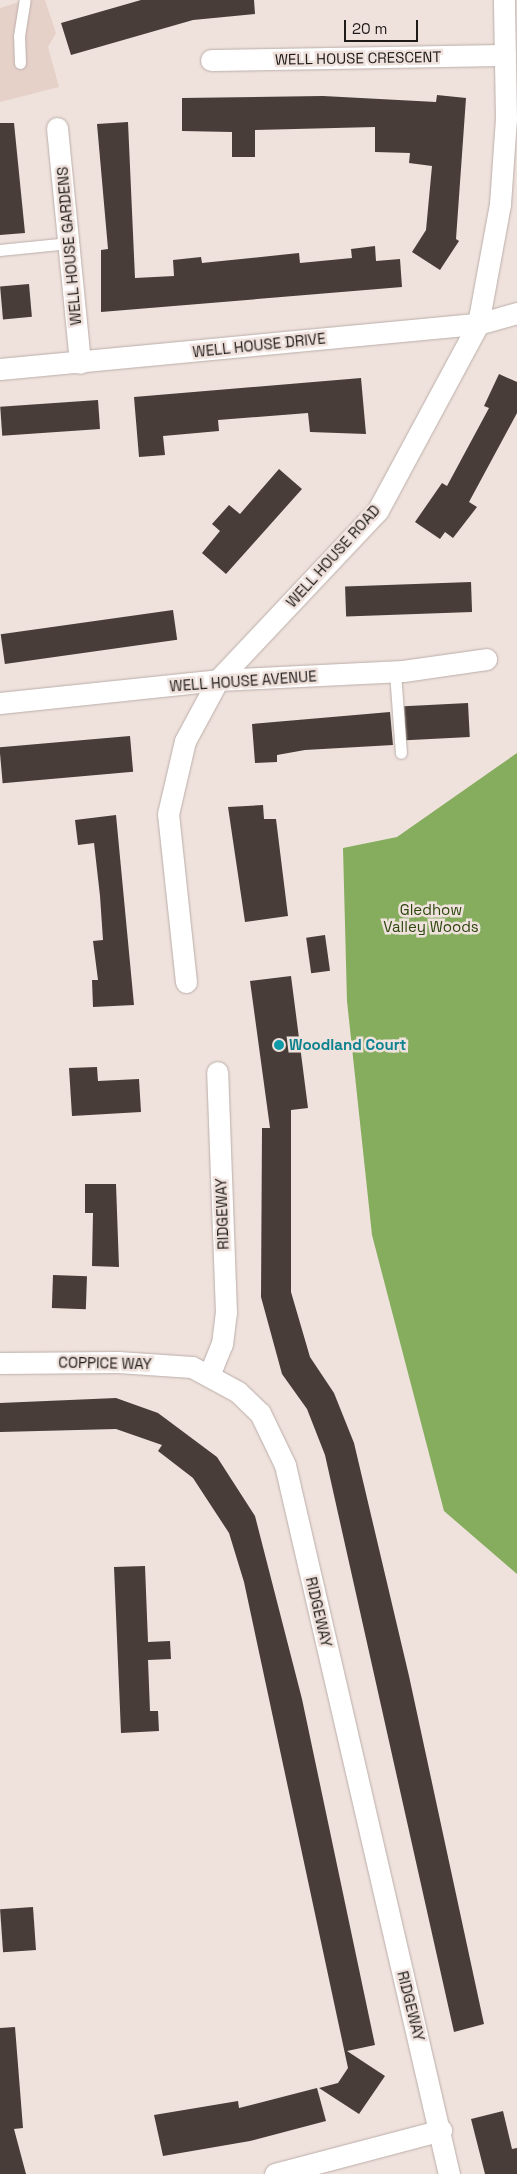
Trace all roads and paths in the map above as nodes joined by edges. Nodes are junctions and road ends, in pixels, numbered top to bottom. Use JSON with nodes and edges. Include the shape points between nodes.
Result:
{"nodes":[{"id":1,"x":25,"y":0,"type":"edge"},
{"id":2,"x":504,"y":0,"type":"edge"},
{"id":3,"x":505,"y":56,"type":"junction"},
{"id":4,"x":211,"y":60,"type":"dead end"},
{"id":5,"x":20,"y":63,"type":"dead end"},
{"id":6,"x":57,"y":128,"type":"dead end"},
{"id":7,"x":69,"y":243,"type":"junction"},
{"id":8,"x":0,"y":250,"type":"edge"},
{"id":9,"x":517,"y":313,"type":"edge"},
{"id":10,"x":478,"y":324,"type":"junction"},
{"id":11,"x":80,"y":363,"type":"junction"},
{"id":12,"x":0,"y":369,"type":"edge"},
{"id":13,"x":486,"y":659,"type":"dead end"},
{"id":14,"x":396,"y":672,"type":"junction"},
{"id":15,"x":218,"y":680,"type":"junction"},
{"id":16,"x":0,"y":703,"type":"edge"},
{"id":17,"x":401,"y":753,"type":"dead end"},
{"id":18,"x":186,"y":982,"type":"dead end"},
{"id":19,"x":217,"y":1072,"type":"dead end"},
{"id":20,"x":0,"y":1363,"type":"edge"},
{"id":21,"x":210,"y":1373,"type":"junction"},
{"id":22,"x":441,"y":2130,"type":"junction"},
{"id":23,"x":275,"y":2174,"type":"edge"},
{"id":24,"x":449,"y":2174,"type":"edge"}],
"edges":[{"from":1,"to":5,"type":"lane"},
{"from":2,"to":3,"type":"street","name":"WELL HOUSE ROAD"},
{"from":3,"to":4,"type":"street","name":"WELL HOUSE CRESCENT"},
{"from":3,"to":10,"type":"street","name":"WELL HOUSE ROAD","via":[[500,204]]},
{"from":6,"to":7,"type":"street","name":"WELL HOUSE GARDENS"},
{"from":7,"to":8,"type":"lane"},
{"from":7,"to":11,"type":"street","name":"WELL HOUSE GARDENS"},
{"from":9,"to":10,"type":"street","name":"WELL HOUSE DRIVE"},
{"from":10,"to":11,"type":"street","name":"WELL HOUSE DRIVE"},
{"from":10,"to":15,"type":"street","name":"WELL HOUSE ROAD","via":[[378,510]]},
{"from":11,"to":12,"type":"street","name":"WELL HOUSE DRIVE"},
{"from":13,"to":14,"type":"street","name":"WELL HOUSE AVENUE"},
{"from":14,"to":15,"type":"street","name":"WELL HOUSE AVENUE"},
{"from":14,"to":17,"type":"lane"},
{"from":15,"to":16,"type":"street","name":"WELL HOUSE AVENUE"},
{"from":15,"to":18,"type":"street","name":"WELL HOUSE ROAD","via":[[186,741],[168,814]]},
{"from":19,"to":21,"type":"street","name":"RIDGEWAY","via":[[226,1313],[222,1344]]},
{"from":20,"to":21,"type":"street","name":"COPPICE WAY","via":[[118,1362],[192,1367]]},
{"from":21,"to":22,"type":"street","name":"RIDGEWAY","via":[[260,1413],[285,1465]]},
{"from":22,"to":23,"type":"street"},
{"from":22,"to":24,"type":"street","name":"RIDGEWAY"}]}
